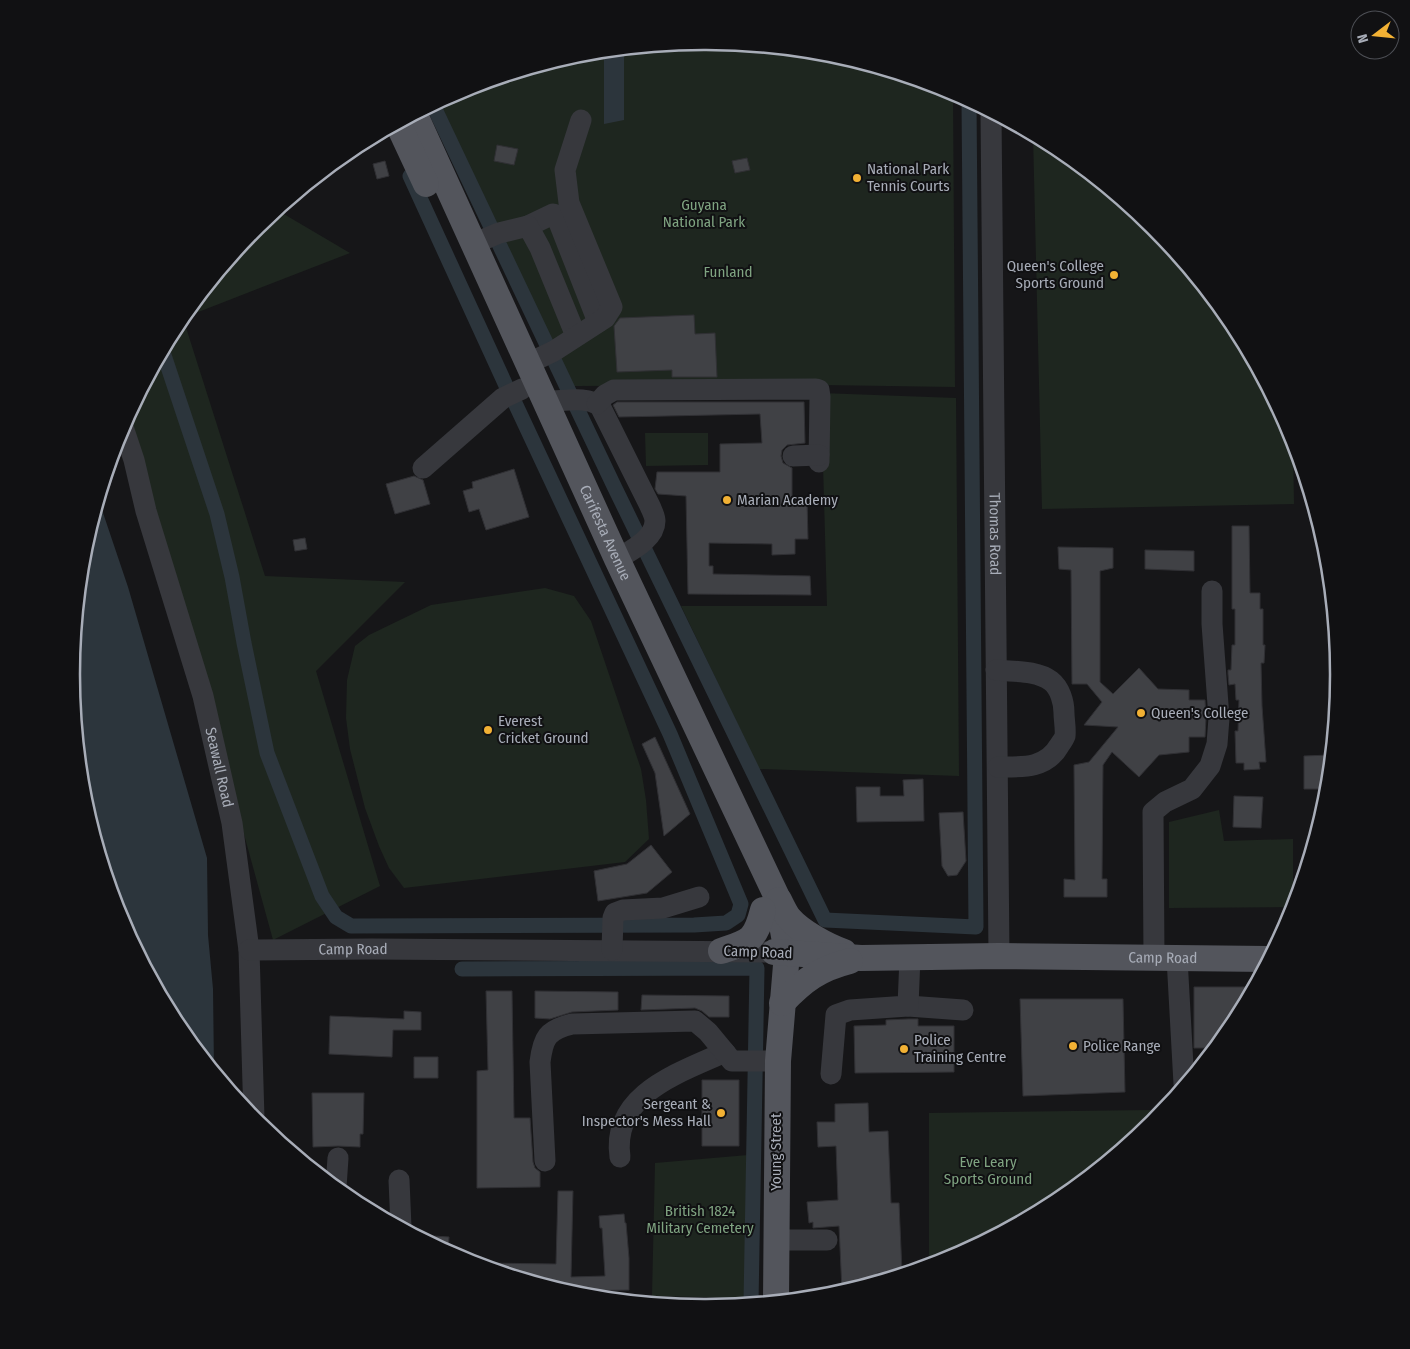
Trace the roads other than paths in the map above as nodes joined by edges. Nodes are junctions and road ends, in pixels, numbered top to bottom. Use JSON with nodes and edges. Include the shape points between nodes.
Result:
{"nodes":[{"id":1,"x":418,"y":120,"type":"edge"},
{"id":2,"x":581,"y":120,"type":"dead end"},
{"id":3,"x":991,"y":120,"type":"edge"},
{"id":4,"x":401,"y":129,"type":"edge"},
{"id":5,"x":528,"y":226,"type":"junction"},
{"id":6,"x":485,"y":239,"type":"junction"},
{"id":7,"x":598,"y":322,"type":"junction"},
{"id":8,"x":576,"y":336,"type":"junction"},
{"id":9,"x":535,"y":366,"type":"junction"},
{"id":10,"x":570,"y":402,"type":"junction"},
{"id":11,"x":127,"y":439,"type":"edge"},
{"id":12,"x":792,"y":456,"type":"dead end"},
{"id":13,"x":423,"y":468,"type":"dead end"},
{"id":14,"x":630,"y":550,"type":"junction"},
{"id":15,"x":1212,"y":590,"type":"dead end"},
{"id":16,"x":996,"y":670,"type":"junction"},
{"id":17,"x":998,"y":767,"type":"junction"},
{"id":18,"x":698,"y":897,"type":"dead end"},
{"id":19,"x":770,"y":903,"type":"junction"},
{"id":20,"x":612,"y":936,"type":"junction"},
{"id":21,"x":249,"y":950,"type":"junction"},
{"id":22,"x":721,"y":951,"type":"junction"},
{"id":23,"x":1162,"y":952,"type":"junction"},
{"id":24,"x":780,"y":953,"type":"junction"},
{"id":25,"x":999,"y":956,"type":"junction"},
{"id":26,"x":910,"y":957,"type":"junction"},
{"id":27,"x":861,"y":958,"type":"junction"},
{"id":28,"x":1261,"y":959,"type":"edge"},
{"id":29,"x":782,"y":1003,"type":"junction"},
{"id":30,"x":908,"y":1006,"type":"junction"},
{"id":31,"x":963,"y":1010,"type":"dead end"},
{"id":32,"x":725,"y":1052,"type":"junction"},
{"id":33,"x":764,"y":1061,"type":"junction"},
{"id":34,"x":831,"y":1074,"type":"dead end"},
{"id":35,"x":1183,"y":1076,"type":"edge"},
{"id":36,"x":254,"y":1106,"type":"edge"},
{"id":37,"x":620,"y":1157,"type":"dead end"},
{"id":38,"x":338,"y":1158,"type":"dead end"},
{"id":39,"x":545,"y":1161,"type":"dead end"},
{"id":40,"x":337,"y":1178,"type":"edge"},
{"id":41,"x":399,"y":1180,"type":"dead end"},
{"id":42,"x":402,"y":1220,"type":"edge"},
{"id":43,"x":778,"y":1295,"type":"edge"}],
"edges":[{"from":1,"to":6,"type":"main road","name":"Carifesta Avenue"},
{"from":2,"to":7,"type":"street","via":[[565,170],[569,203],[612,307]]},
{"from":3,"to":16,"type":"street","name":"Thomas Road"},
{"from":4,"to":9,"type":"main road","name":"Carifesta Avenue"},
{"from":5,"to":6,"type":"street"},
{"from":5,"to":7,"type":"street","via":[[556,214]]},
{"from":5,"to":8,"type":"street"},
{"from":6,"to":9,"type":"main road","name":"Carifesta Avenue"},
{"from":7,"to":8,"type":"street"},
{"from":8,"to":9,"type":"street"},
{"from":9,"to":10,"type":"main road","name":"Carifesta Avenue"},
{"from":9,"to":13,"type":"street"},
{"from":9,"to":19,"type":"main road","name":"Carifesta Avenue","via":[[603,567],[704,778]]},
{"from":10,"to":12,"type":"street","via":[[614,390],[819,390],[819,459]]},
{"from":10,"to":14,"type":"main road","name":"Carifesta Avenue"},
{"from":10,"to":14,"type":"street","via":[[600,406],[655,519],[654,527]]},
{"from":11,"to":21,"type":"street","name":"Seawall Road","via":[[203,696],[232,824]]},
{"from":14,"to":19,"type":"main road","name":"Carifesta Avenue"},
{"from":15,"to":23,"type":"street","via":[[1219,718],[1217,744],[1210,766],[1192,789],[1165,802],[1153,812],[1155,909]]},
{"from":16,"to":17,"type":"street","name":"Thomas Road"},
{"from":16,"to":17,"type":"street","via":[[1038,674],[1052,682],[1064,709],[1065,736],[1048,760],[1021,768]]},
{"from":17,"to":25,"type":"street","name":"Thomas Road"},
{"from":18,"to":20,"type":"street","via":[[663,908],[615,913]]},
{"from":19,"to":22,"type":"main road","via":[[755,935],[742,944]]},
{"from":19,"to":24,"type":"main road","name":"Carifesta Avenue"},
{"from":19,"to":27,"type":"main road","via":[[829,946]]},
{"from":20,"to":21,"type":"street","name":"Camp Road"},
{"from":20,"to":22,"type":"street","name":"Camp Road"},
{"from":21,"to":36,"type":"street","name":"Seawall Road"},
{"from":22,"to":24,"type":"street","name":"Camp Road"},
{"from":23,"to":25,"type":"main road","name":"Camp Road"},
{"from":23,"to":28,"type":"main road","name":"Camp Road"},
{"from":23,"to":35,"type":"street"},
{"from":24,"to":27,"type":"main road","name":"Camp Road"},
{"from":24,"to":29,"type":"main road","name":"Young Street"},
{"from":25,"to":26,"type":"main road","name":"Camp Road"},
{"from":26,"to":27,"type":"main road","name":"Camp Road"},
{"from":26,"to":30,"type":"street"},
{"from":27,"to":29,"type":"main road","via":[[833,965],[809,977]]},
{"from":29,"to":33,"type":"main road","name":"Young Street"},
{"from":30,"to":31,"type":"street"},
{"from":30,"to":34,"type":"street","via":[[864,1008],[836,1015]]},
{"from":32,"to":33,"type":"street","via":[[732,1061]]},
{"from":32,"to":37,"type":"street","via":[[689,1068],[641,1097],[620,1128]]},
{"from":32,"to":39,"type":"street","via":[[695,1021],[572,1024],[551,1031],[545,1039],[540,1062]]},
{"from":33,"to":43,"type":"main road","name":"Young Street","via":[[799,1240]]},
{"from":38,"to":40,"type":"street"},
{"from":41,"to":42,"type":"street"}]}
